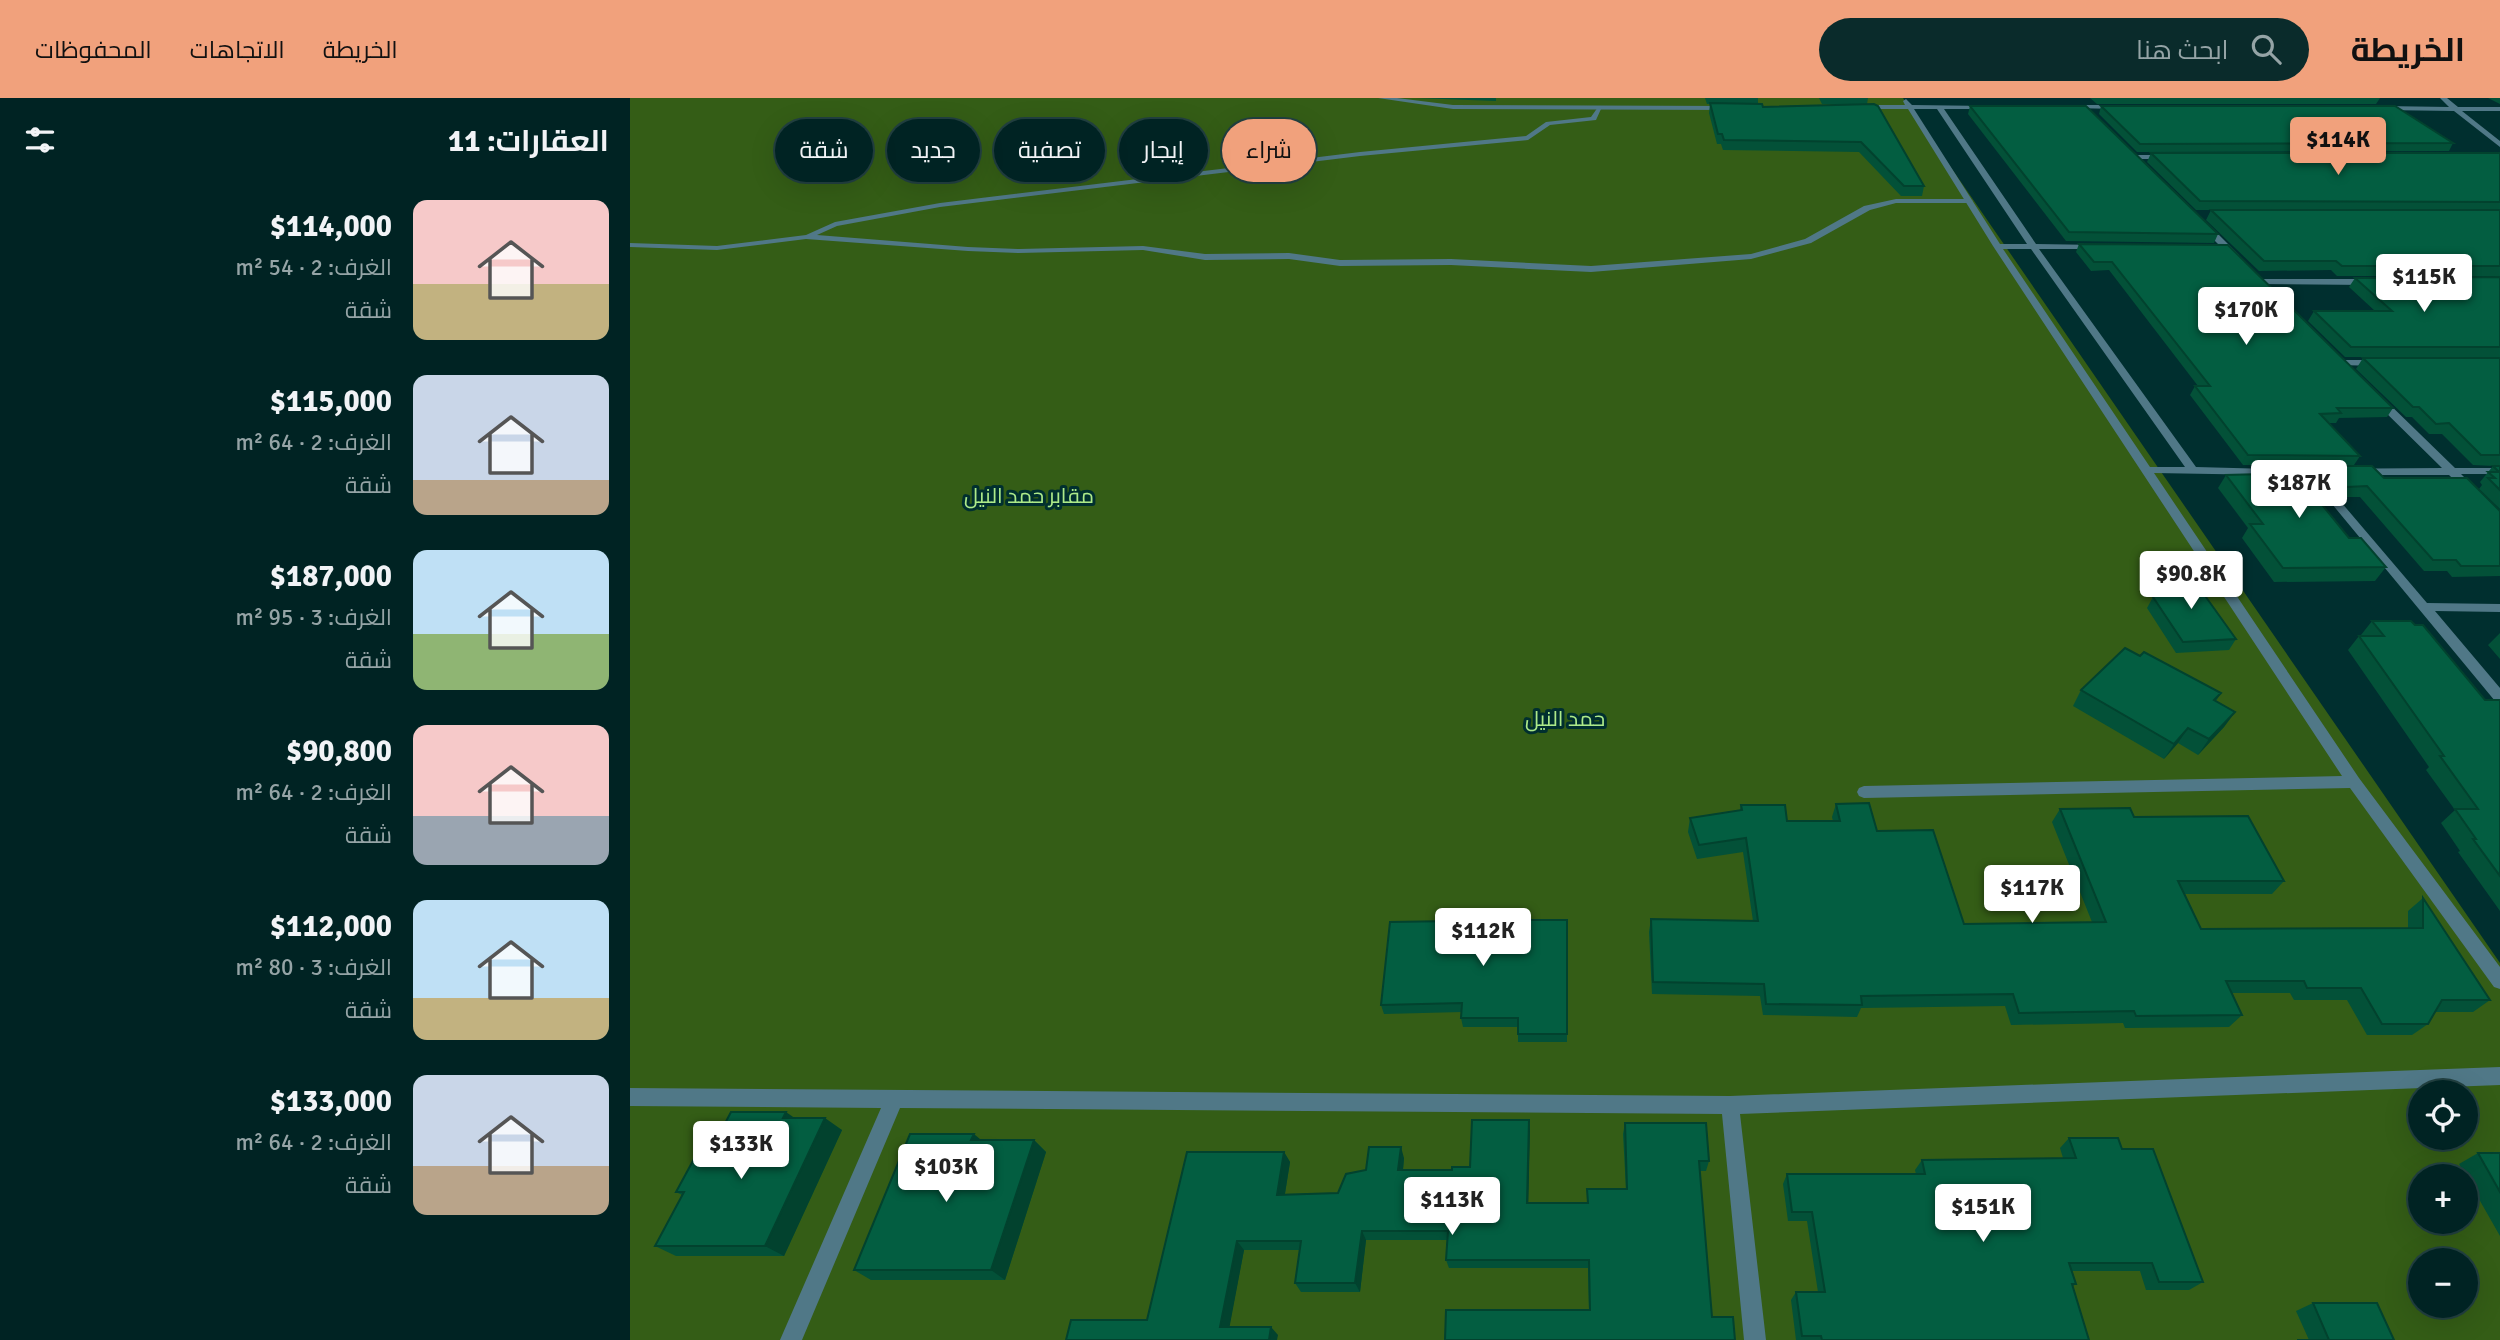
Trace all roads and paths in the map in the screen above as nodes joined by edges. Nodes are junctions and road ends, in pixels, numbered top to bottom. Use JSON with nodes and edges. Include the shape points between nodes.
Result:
{"nodes":[{"id":1,"x":1381,"y":98,"type":"edge"},
{"id":2,"x":1553,"y":98,"type":"edge"},
{"id":3,"x":2076,"y":98,"type":"edge"},
{"id":4,"x":2443,"y":98,"type":"edge"},
{"id":5,"x":1907,"y":103,"type":"edge"},
{"id":6,"x":1554,"y":107,"type":"junction"},
{"id":7,"x":1736,"y":107,"type":"edge"},
{"id":8,"x":1856,"y":107,"type":"edge"},
{"id":9,"x":1939,"y":107,"type":"junction"},
{"id":10,"x":1992,"y":107,"type":"edge"},
{"id":11,"x":2059,"y":107,"type":"edge"},
{"id":12,"x":2085,"y":107,"type":"junction"},
{"id":13,"x":2127,"y":107,"type":"edge"},
{"id":14,"x":1598,"y":108,"type":"junction"},
{"id":15,"x":2375,"y":108,"type":"edge"},
{"id":16,"x":2500,"y":109,"type":"edge"},
{"id":17,"x":2455,"y":110,"type":"junction"},
{"id":18,"x":2094,"y":116,"type":"edge"},
{"id":19,"x":2500,"y":145,"type":"edge"},
{"id":20,"x":2127,"y":149,"type":"edge"},
{"id":21,"x":2136,"y":157,"type":"junction"},
{"id":22,"x":2176,"y":157,"type":"edge"},
{"id":23,"x":2146,"y":167,"type":"edge"},
{"id":24,"x":1969,"y":201,"type":"junction"},
{"id":25,"x":2208,"y":215,"type":"edge"},
{"id":26,"x":806,"y":237,"type":"junction"},
{"id":27,"x":630,"y":245,"type":"edge"},
{"id":28,"x":1997,"y":246,"type":"junction"},
{"id":29,"x":2033,"y":246,"type":"junction"},
{"id":30,"x":2102,"y":247,"type":"edge"},
{"id":31,"x":2213,"y":248,"type":"edge"},
{"id":32,"x":2227,"y":249,"type":"junction"},
{"id":33,"x":2245,"y":265,"type":"edge"},
{"id":34,"x":2253,"y":274,"type":"edge"},
{"id":35,"x":2262,"y":282,"type":"junction"},
{"id":36,"x":2374,"y":282,"type":"edge"},
{"id":37,"x":2271,"y":291,"type":"edge"},
{"id":38,"x":2333,"y":354,"type":"edge"},
{"id":39,"x":2342,"y":363,"type":"junction"},
{"id":40,"x":2394,"y":363,"type":"edge"},
{"id":41,"x":2351,"y":372,"type":"edge"},
{"id":42,"x":2369,"y":390,"type":"edge"},
{"id":43,"x":2147,"y":470,"type":"junction"},
{"id":44,"x":2193,"y":471,"type":"junction"},
{"id":45,"x":2452,"y":471,"type":"junction"},
{"id":46,"x":2500,"y":471,"type":"edge"},
{"id":47,"x":2309,"y":472,"type":"junction"},
{"id":48,"x":2481,"y":500,"type":"edge"},
{"id":49,"x":2424,"y":607,"type":"junction"},
{"id":50,"x":2500,"y":608,"type":"edge"},
{"id":51,"x":2500,"y":696,"type":"edge"},
{"id":52,"x":2354,"y":782,"type":"junction"},
{"id":53,"x":1864,"y":792,"type":"dead end"},
{"id":54,"x":2500,"y":981,"type":"edge"},
{"id":55,"x":2500,"y":1076,"type":"edge"},
{"id":56,"x":630,"y":1097,"type":"edge"},
{"id":57,"x":894,"y":1100,"type":"junction"},
{"id":58,"x":1730,"y":1105,"type":"junction"},
{"id":59,"x":791,"y":1340,"type":"edge"},
{"id":60,"x":1755,"y":1340,"type":"edge"}],
"edges":[{"from":1,"to":6,"type":"street","via":[[1453,107]]},
{"from":2,"to":6,"type":"street"},
{"from":3,"to":12,"type":"street"},
{"from":4,"to":17,"type":"street"},
{"from":5,"to":8,"type":"street"},
{"from":5,"to":9,"type":"street"},
{"from":5,"to":24,"type":"street"},
{"from":6,"to":14,"type":"street"},
{"from":7,"to":14,"type":"street"},
{"from":9,"to":10,"type":"street"},
{"from":9,"to":29,"type":"street"},
{"from":11,"to":12,"type":"street"},
{"from":12,"to":13,"type":"street"},
{"from":12,"to":18,"type":"street"},
{"from":14,"to":26,"type":"street","via":[[1594,119],[1548,123],[1528,138],[940,205],[835,224]]},
{"from":15,"to":17,"type":"street"},
{"from":16,"to":17,"type":"street"},
{"from":17,"to":19,"type":"street"},
{"from":20,"to":21,"type":"street"},
{"from":21,"to":22,"type":"street"},
{"from":21,"to":23,"type":"street"},
{"from":24,"to":26,"type":"street","via":[[1906,200],[1867,208],[1808,241],[1751,256],[1591,269],[1451,262],[1340,263],[1289,256],[1205,257],[1143,248],[993,250]]},
{"from":24,"to":28,"type":"street"},
{"from":25,"to":32,"type":"street","via":[[2194,215]]},
{"from":26,"to":27,"type":"street","via":[[718,248]]},
{"from":28,"to":29,"type":"street"},
{"from":28,"to":43,"type":"street"},
{"from":29,"to":30,"type":"street"},
{"from":29,"to":44,"type":"street"},
{"from":31,"to":32,"type":"street"},
{"from":32,"to":33,"type":"street"},
{"from":34,"to":35,"type":"street"},
{"from":35,"to":36,"type":"street"},
{"from":35,"to":37,"type":"street"},
{"from":38,"to":39,"type":"street"},
{"from":39,"to":40,"type":"street"},
{"from":39,"to":41,"type":"street"},
{"from":42,"to":45,"type":"street"},
{"from":43,"to":44,"type":"street"},
{"from":43,"to":52,"type":"street"},
{"from":44,"to":47,"type":"street"},
{"from":45,"to":46,"type":"street"},
{"from":45,"to":47,"type":"street"},
{"from":45,"to":48,"type":"street"},
{"from":47,"to":49,"type":"street"},
{"from":49,"to":50,"type":"street"},
{"from":49,"to":51,"type":"street"},
{"from":52,"to":53,"type":"street"},
{"from":52,"to":54,"type":"street"},
{"from":55,"to":58,"type":"street"},
{"from":56,"to":57,"type":"street"},
{"from":57,"to":58,"type":"street"},
{"from":57,"to":59,"type":"street"},
{"from":58,"to":60,"type":"street"}]}
